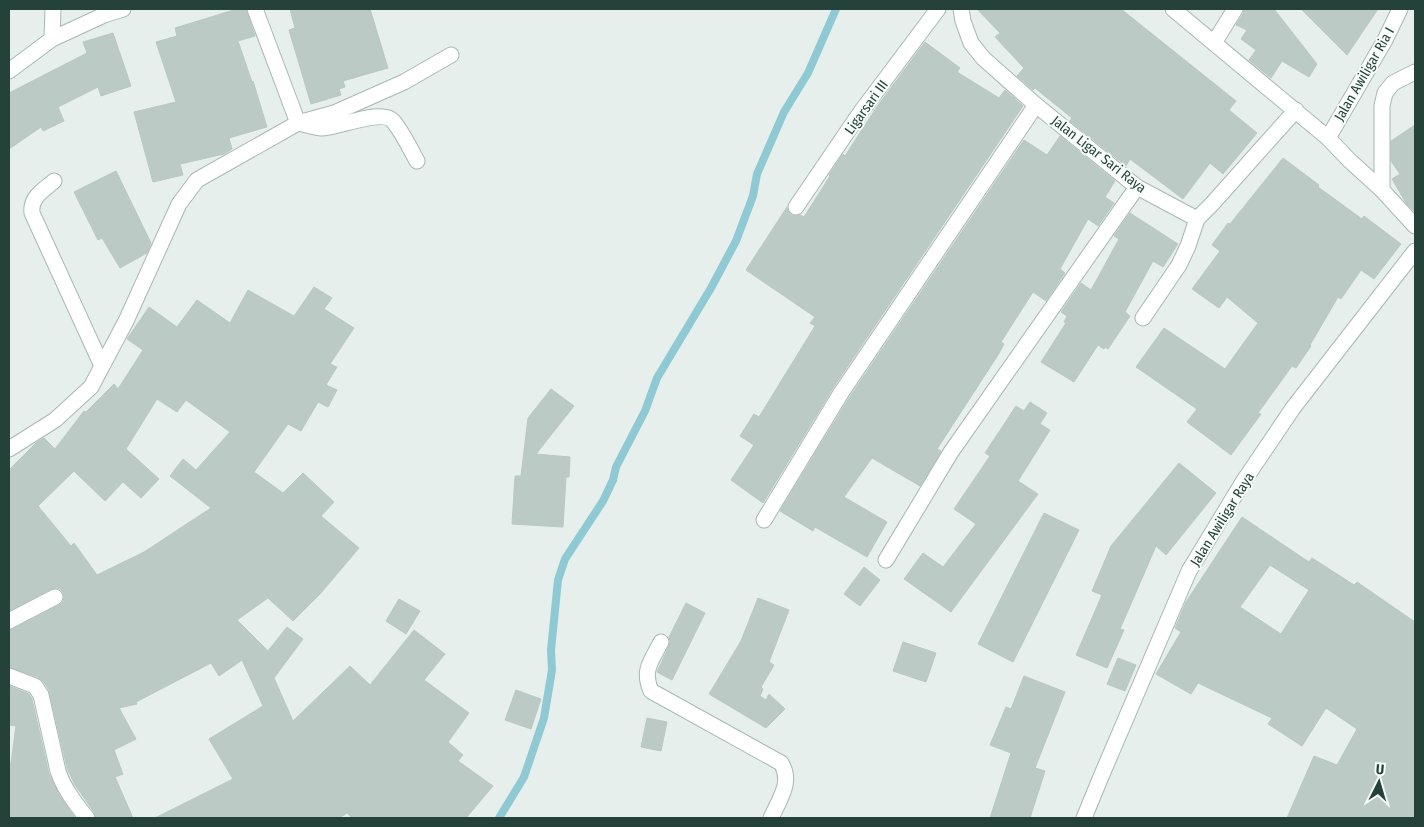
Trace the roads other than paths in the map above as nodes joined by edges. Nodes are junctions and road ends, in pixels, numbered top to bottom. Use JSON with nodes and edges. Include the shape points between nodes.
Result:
{"nodes":[{"id":1,"x":53,"y":9,"type":"edge"},
{"id":2,"x":123,"y":9,"type":"edge"},
{"id":3,"x":255,"y":9,"type":"edge"},
{"id":4,"x":938,"y":9,"type":"edge"},
{"id":5,"x":961,"y":9,"type":"edge"},
{"id":6,"x":1173,"y":9,"type":"edge"},
{"id":7,"x":1235,"y":9,"type":"edge"},
{"id":8,"x":1400,"y":9,"type":"edge"},
{"id":9,"x":52,"y":39,"type":"junction"},
{"id":10,"x":1214,"y":43,"type":"junction"},
{"id":11,"x":451,"y":55,"type":"dead end"},
{"id":12,"x":9,"y":70,"type":"edge"},
{"id":13,"x":1415,"y":72,"type":"edge"},
{"id":14,"x":1036,"y":105,"type":"junction"},
{"id":15,"x":1296,"y":110,"type":"junction"},
{"id":16,"x":298,"y":123,"type":"junction"},
{"id":17,"x":1328,"y":138,"type":"junction"},
{"id":18,"x":417,"y":161,"type":"dead end"},
{"id":19,"x":54,"y":181,"type":"dead end"},
{"id":20,"x":1137,"y":187,"type":"junction"},
{"id":21,"x":1382,"y":190,"type":"junction"},
{"id":22,"x":796,"y":208,"type":"dead end"},
{"id":23,"x":1197,"y":219,"type":"junction"},
{"id":24,"x":1415,"y":226,"type":"edge"},
{"id":25,"x":1415,"y":251,"type":"edge"},
{"id":26,"x":1143,"y":318,"type":"dead end"},
{"id":27,"x":102,"y":366,"type":"junction"},
{"id":28,"x":9,"y":449,"type":"edge"},
{"id":29,"x":764,"y":520,"type":"dead end"},
{"id":30,"x":886,"y":560,"type":"dead end"},
{"id":31,"x":55,"y":597,"type":"dead end"},
{"id":32,"x":9,"y":621,"type":"edge"},
{"id":33,"x":661,"y":642,"type":"dead end"},
{"id":34,"x":9,"y":676,"type":"edge"},
{"id":35,"x":87,"y":818,"type":"edge"},
{"id":36,"x":771,"y":818,"type":"edge"},
{"id":37,"x":1084,"y":818,"type":"edge"}],
"edges":[{"from":1,"to":9,"type":"street"},
{"from":2,"to":9,"type":"street"},
{"from":3,"to":16,"type":"street"},
{"from":4,"to":22,"type":"street","name":"Ligarsari III","via":[[860,113]]},
{"from":5,"to":14,"type":"street","name":"Jalan Ligar Sari Raya","via":[[971,43],[982,58]]},
{"from":6,"to":10,"type":"street"},
{"from":7,"to":10,"type":"street"},
{"from":8,"to":17,"type":"street","name":"Jalan Awiligar Ria I"},
{"from":9,"to":12,"type":"street"},
{"from":10,"to":15,"type":"street"},
{"from":11,"to":16,"type":"street","via":[[404,82],[334,113]]},
{"from":13,"to":21,"type":"street","via":[[1393,83],[1385,93],[1382,106]]},
{"from":14,"to":20,"type":"street","name":"Jalan Ligar Sari Raya"},
{"from":14,"to":29,"type":"street","via":[[841,393]]},
{"from":15,"to":17,"type":"street"},
{"from":15,"to":23,"type":"street"},
{"from":16,"to":18,"type":"street","via":[[321,128],[385,116],[392,119]]},
{"from":16,"to":27,"type":"street","via":[[196,180],[179,204]]},
{"from":17,"to":21,"type":"street"},
{"from":19,"to":27,"type":"street","via":[[33,199],[32,213]]},
{"from":20,"to":23,"type":"street","name":"Jalan Ligar Sari Raya"},
{"from":20,"to":30,"type":"street","via":[[951,452]]},
{"from":21,"to":24,"type":"street"},
{"from":23,"to":26,"type":"street","via":[[1179,264]]},
{"from":25,"to":37,"type":"street","name":"Jalan Awiligar Raya","via":[[1293,408],[1189,571]]},
{"from":27,"to":28,"type":"street","via":[[91,387],[55,420]]},
{"from":31,"to":32,"type":"street"},
{"from":33,"to":36,"type":"street","via":[[646,673],[651,692],[781,763],[786,770],[786,784]]},
{"from":34,"to":35,"type":"street","via":[[35,686],[41,696],[61,781]]}]}
